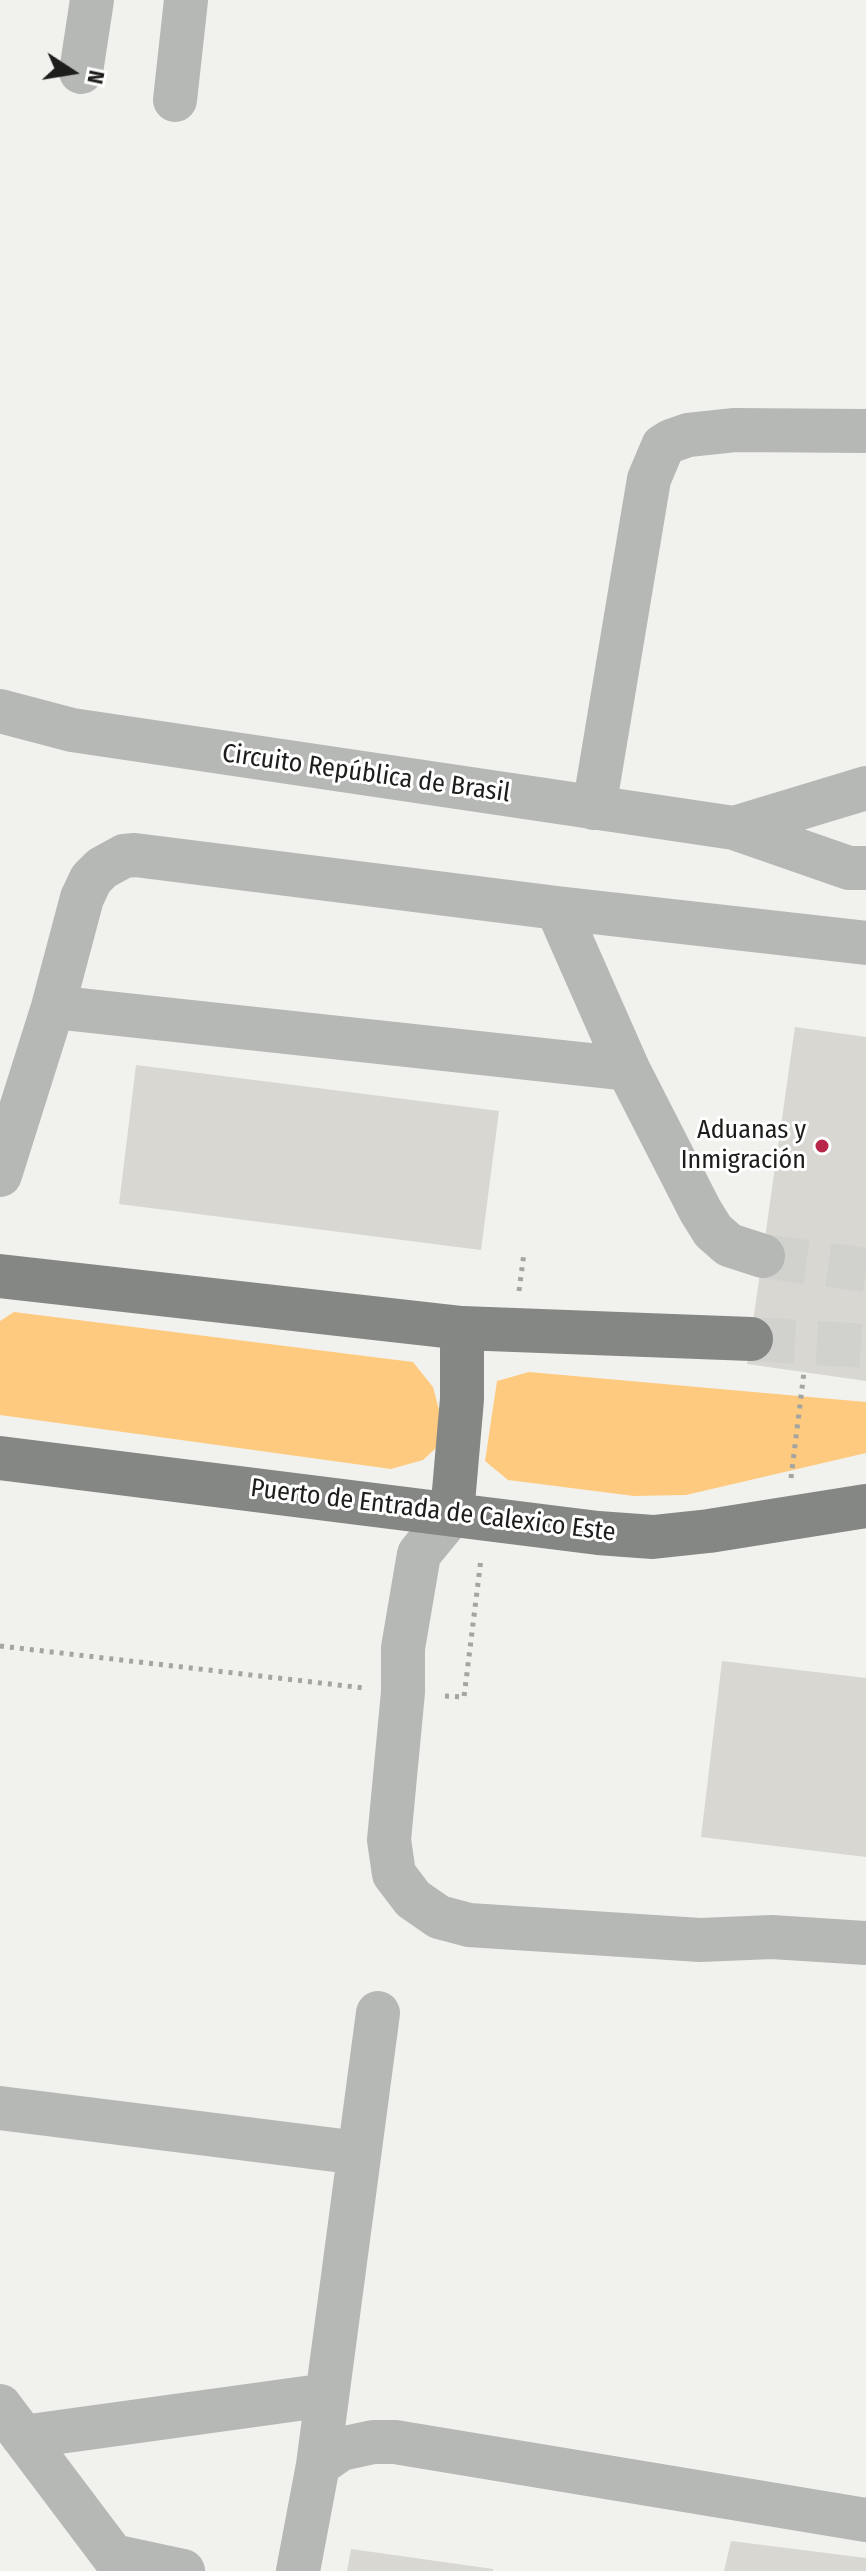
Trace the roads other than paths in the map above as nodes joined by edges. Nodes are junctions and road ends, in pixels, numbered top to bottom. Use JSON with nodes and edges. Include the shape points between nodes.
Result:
{"nodes":[{"id":1,"x":92,"y":0,"type":"edge"},
{"id":2,"x":186,"y":0,"type":"edge"},
{"id":3,"x":81,"y":72,"type":"dead end"},
{"id":4,"x":175,"y":100,"type":"dead end"},
{"id":5,"x":866,"y":431,"type":"edge"},
{"id":6,"x":0,"y":711,"type":"edge"},
{"id":7,"x":866,"y":788,"type":"edge"},
{"id":8,"x":594,"y":808,"type":"junction"},
{"id":9,"x":734,"y":828,"type":"junction"},
{"id":10,"x":866,"y":868,"type":"edge"},
{"id":11,"x":557,"y":908,"type":"junction"},
{"id":12,"x":866,"y":943,"type":"edge"},
{"id":13,"x":53,"y":1007,"type":"junction"},
{"id":14,"x":628,"y":1069,"type":"junction"},
{"id":15,"x":0,"y":1175,"type":"edge"},
{"id":16,"x":763,"y":1256,"type":"tunnel mouth"},
{"id":17,"x":0,"y":1276,"type":"edge"},
{"id":18,"x":462,"y":1328,"type":"junction"},
{"id":19,"x":751,"y":1339,"type":"tunnel mouth"},
{"id":20,"x":0,"y":1458,"type":"edge"},
{"id":21,"x":866,"y":1506,"type":"edge"},
{"id":22,"x":452,"y":1514,"type":"junction"},
{"id":23,"x":866,"y":1943,"type":"edge"},
{"id":24,"x":378,"y":2013,"type":"dead end"},
{"id":25,"x":0,"y":2108,"type":"edge"},
{"id":26,"x":359,"y":2153,"type":"junction"},
{"id":27,"x":327,"y":2395,"type":"junction"},
{"id":28,"x":12,"y":2422,"type":"edge"},
{"id":29,"x":318,"y":2465,"type":"junction"},
{"id":30,"x":866,"y":2520,"type":"edge"},
{"id":31,"x":106,"y":2564,"type":"edge"},
{"id":32,"x":183,"y":2571,"type":"edge"},
{"id":33,"x":298,"y":2571,"type":"edge"}],
"edges":[{"from":1,"to":3,"type":"street"},
{"from":2,"to":4,"type":"street"},
{"from":5,"to":8,"type":"street","via":[[735,430],[688,435],[663,446],[649,479]]},
{"from":6,"to":8,"type":"street","name":"Circuito República de Brasil","via":[[72,730]]},
{"from":7,"to":9,"type":"street","name":"Circuito República de Brasil"},
{"from":8,"to":9,"type":"street","name":"Circuito República de Brasil"},
{"from":9,"to":10,"type":"street","name":"Circuito República de Brasil","via":[[849,868]]},
{"from":11,"to":12,"type":"street"},
{"from":11,"to":13,"type":"street","via":[[124,856],[102,868],[82,898]]},
{"from":11,"to":14,"type":"street"},
{"from":13,"to":14,"type":"street"},
{"from":13,"to":15,"type":"street"},
{"from":14,"to":16,"type":"street","via":[[713,1231],[729,1245]]},
{"from":17,"to":18,"type":"main road"},
{"from":18,"to":19,"type":"main road"},
{"from":18,"to":22,"type":"main road"},
{"from":20,"to":22,"type":"main road","name":"Puerto de Entrada de Calexico Este"},
{"from":21,"to":22,"type":"main road","name":"Puerto de Entrada de Calexico Este","via":[[653,1537]]},
{"from":22,"to":23,"type":"street","via":[[419,1554],[403,1648],[389,1840],[394,1874],[413,1899],[439,1917],[469,1925],[700,1940],[772,1937]]},
{"from":24,"to":26,"type":"street"},
{"from":25,"to":26,"type":"street"},
{"from":26,"to":27,"type":"street"},
{"from":27,"to":28,"type":"street"},
{"from":27,"to":29,"type":"street"},
{"from":28,"to":31,"type":"street"},
{"from":29,"to":30,"type":"street","via":[[341,2449],[395,2442]]},
{"from":29,"to":33,"type":"street"},
{"from":31,"to":32,"type":"street"}]}
